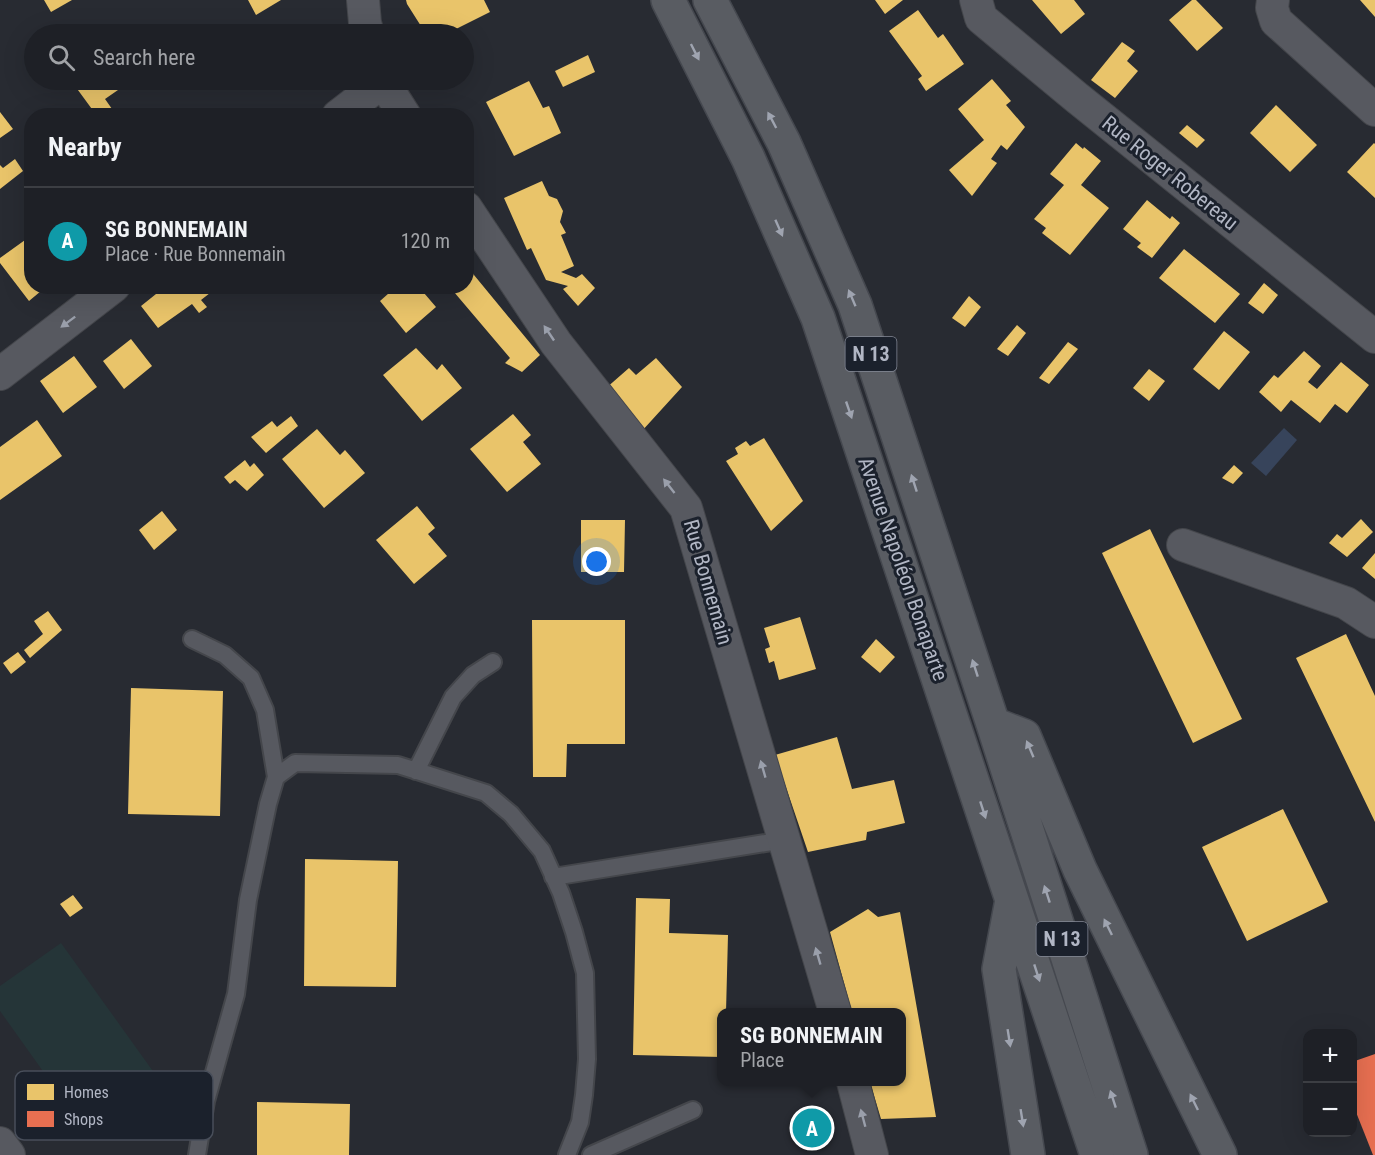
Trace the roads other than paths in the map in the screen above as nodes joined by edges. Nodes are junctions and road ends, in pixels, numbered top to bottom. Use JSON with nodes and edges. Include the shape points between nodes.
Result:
{"nodes":[{"id":1,"x":363,"y":0,"type":"edge"},
{"id":2,"x":668,"y":0,"type":"edge"},
{"id":3,"x":710,"y":0,"type":"edge"},
{"id":4,"x":976,"y":0,"type":"edge"},
{"id":5,"x":1273,"y":0,"type":"edge"},
{"id":6,"x":365,"y":24,"type":"edge"},
{"id":7,"x":371,"y":90,"type":"edge"},
{"id":8,"x":388,"y":90,"type":"edge"},
{"id":9,"x":348,"y":108,"type":"edge"},
{"id":10,"x":400,"y":108,"type":"edge"},
{"id":11,"x":1375,"y":110,"type":"edge"},
{"id":12,"x":474,"y":220,"type":"edge"},
{"id":13,"x":104,"y":294,"type":"edge"},
{"id":14,"x":1375,"y":337,"type":"edge"},
{"id":15,"x":0,"y":374,"type":"edge"},
{"id":16,"x":1184,"y":545,"type":"dead end"},
{"id":17,"x":1375,"y":622,"type":"edge"},
{"id":18,"x":192,"y":639,"type":"dead end"},
{"id":19,"x":492,"y":662,"type":"dead end"},
{"id":20,"x":993,"y":724,"type":"junction"},
{"id":21,"x":416,"y":771,"type":"junction"},
{"id":22,"x":276,"y":777,"type":"junction"},
{"id":23,"x":784,"y":840,"type":"junction"},
{"id":24,"x":553,"y":877,"type":"junction"},
{"id":25,"x":1012,"y":898,"type":"junction"},
{"id":26,"x":834,"y":1008,"type":"edge"},
{"id":27,"x":213,"y":1079,"type":"edge"},
{"id":28,"x":855,"y":1086,"type":"edge"},
{"id":29,"x":693,"y":1110,"type":"dead end"},
{"id":30,"x":200,"y":1140,"type":"edge"},
{"id":31,"x":0,"y":1143,"type":"edge"},
{"id":32,"x":9,"y":1155,"type":"edge"},
{"id":33,"x":197,"y":1155,"type":"edge"},
{"id":34,"x":567,"y":1155,"type":"edge"},
{"id":35,"x":591,"y":1155,"type":"edge"},
{"id":36,"x":872,"y":1155,"type":"edge"},
{"id":37,"x":1028,"y":1155,"type":"edge"},
{"id":38,"x":1097,"y":1155,"type":"edge"},
{"id":39,"x":1131,"y":1155,"type":"edge"},
{"id":40,"x":1220,"y":1155,"type":"edge"}],
"edges":[{"from":1,"to":6,"type":"street"},
{"from":2,"to":25,"type":"main road","name":"Avenue Napoléon Bonaparte","number":"N 13","one_way":true,"via":[[748,158],[818,318]]},
{"from":20,"to":3,"type":"main road","name":"Avenue Napoléon Bonaparte","number":"N 13","one_way":true,"via":[[855,305],[784,143]]},
{"from":4,"to":14,"type":"street","name":"Rue Roger Robereau","via":[[981,18]]},
{"from":5,"to":11,"type":"street","via":[[1276,21]]},
{"from":7,"to":9,"type":"street"},
{"from":8,"to":10,"type":"street"},
{"from":23,"to":12,"type":"street","name":"Rue Bonnemain","one_way":true,"via":[[686,508],[556,343]]},
{"from":13,"to":15,"type":"street","one_way":true},
{"from":16,"to":17,"type":"street","via":[[1346,603]]},
{"from":18,"to":22,"type":"lane","via":[[225,655],[251,678],[265,710]]},
{"from":19,"to":21,"type":"lane","via":[[473,675],[453,697]]},
{"from":39,"to":20,"type":"main road","name":"Avenue Napoléon Bonaparte","number":"N 13","one_way":true},
{"from":40,"to":20,"type":"main road","one_way":true,"via":[[1080,870],[1024,736]]},
{"from":21,"to":22,"type":"lane","via":[[398,765],[295,763]]},
{"from":21,"to":24,"type":"lane","via":[[486,793],[511,814],[542,851]]},
{"from":22,"to":27,"type":"lane","via":[[248,900],[236,994]]},
{"from":23,"to":24,"type":"lane"},
{"from":26,"to":23,"type":"street","name":"Rue Bonnemain","one_way":true},
{"from":24,"to":34,"type":"lane","via":[[585,973],[584,1095],[580,1122]]},
{"from":25,"to":37,"type":"main road","one_way":true,"via":[[999,969]]},
{"from":25,"to":38,"type":"main road","name":"Avenue Napoléon Bonaparte","number":"N 13","one_way":true},
{"from":36,"to":28,"type":"street","one_way":true},
{"from":29,"to":35,"type":"lane"},
{"from":30,"to":33,"type":"lane"},
{"from":31,"to":32,"type":"street"}]}
